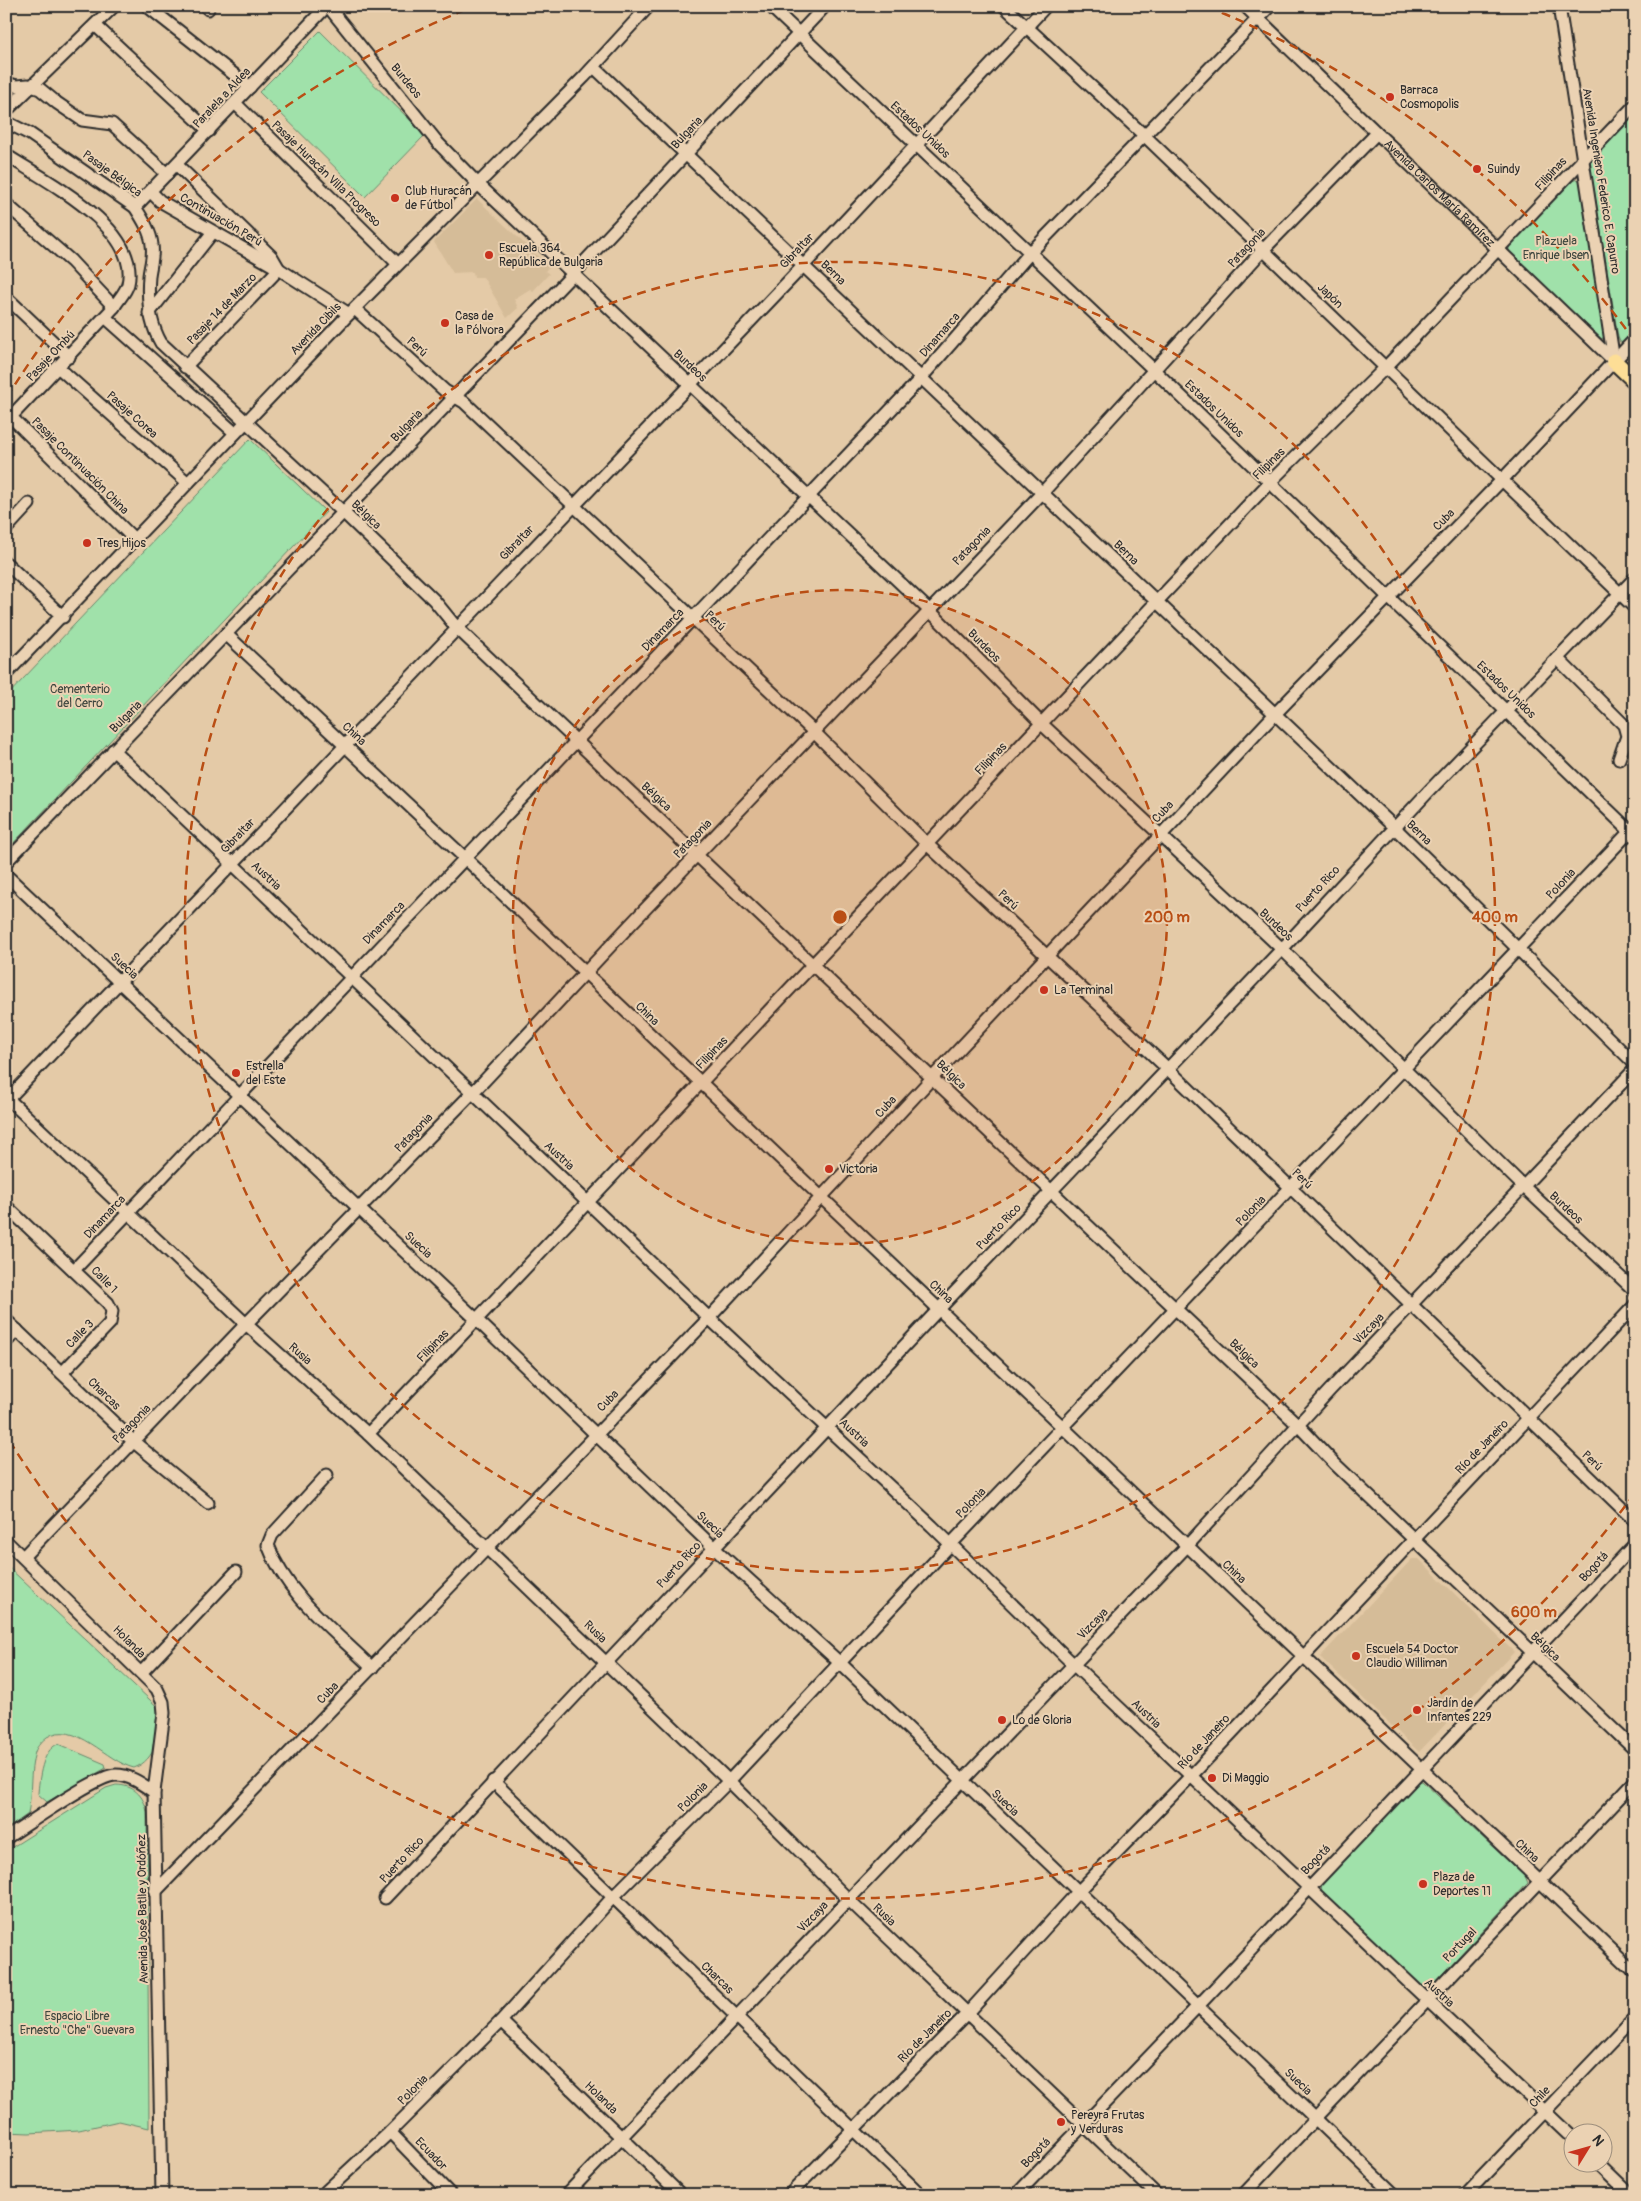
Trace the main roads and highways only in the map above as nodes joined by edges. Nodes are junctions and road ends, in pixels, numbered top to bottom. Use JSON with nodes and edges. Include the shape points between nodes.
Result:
{"nodes":[{"id":1,"x":1614,"y":361,"type":"road end"},
{"id":2,"x":1635,"y":381,"type":"edge"}],
"edges":[{"from":1,"to":2,"type":"main road","name":"Avenida Carlos María Ramírez"}]}
